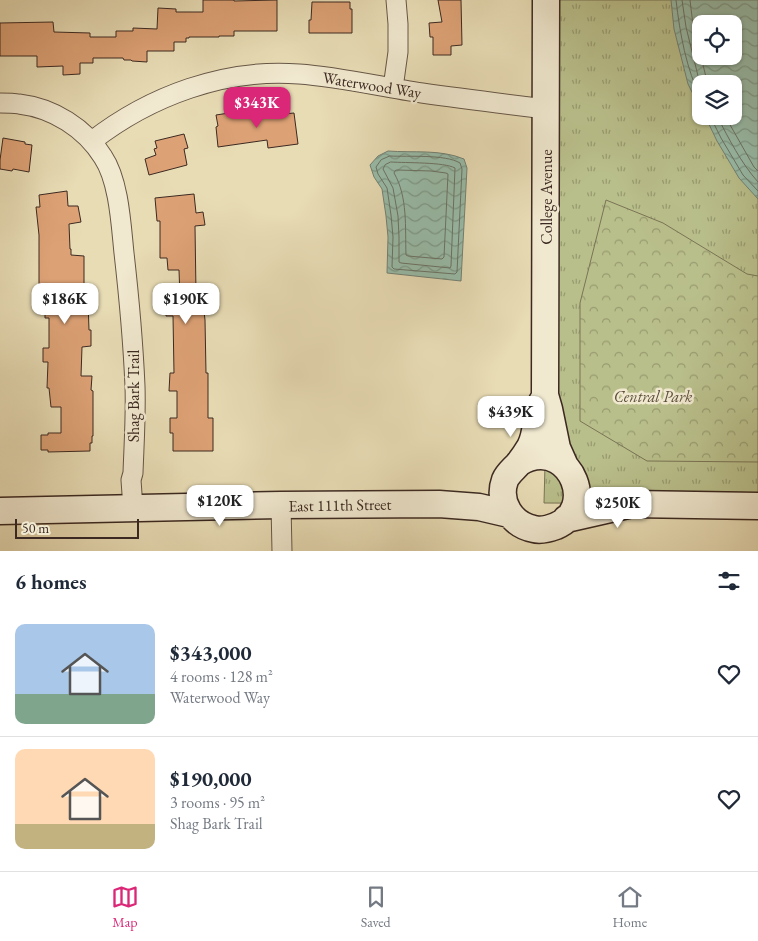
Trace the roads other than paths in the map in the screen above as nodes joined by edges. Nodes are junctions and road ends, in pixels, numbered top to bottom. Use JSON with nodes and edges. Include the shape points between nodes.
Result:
{"nodes":[{"id":1,"x":396,"y":0,"type":"edge"},
{"id":2,"x":546,"y":0,"type":"edge"},
{"id":3,"x":393,"y":88,"type":"junction"},
{"id":4,"x":0,"y":103,"type":"edge"},
{"id":5,"x":546,"y":109,"type":"junction"},
{"id":6,"x":92,"y":141,"type":"junction"},
{"id":7,"x":545,"y":394,"type":"junction"},
{"id":8,"x":515,"y":467,"type":"junction"},
{"id":9,"x":569,"y":471,"type":"junction"},
{"id":10,"x":440,"y":504,"type":"junction"},
{"id":11,"x":632,"y":504,"type":"junction"},
{"id":12,"x":281,"y":505,"type":"junction"},
{"id":13,"x":758,"y":506,"type":"edge"},
{"id":14,"x":133,"y":508,"type":"junction"},
{"id":15,"x":0,"y":511,"type":"edge"},
{"id":16,"x":513,"y":518,"type":"junction"},
{"id":17,"x":563,"y":522,"type":"junction"},
{"id":18,"x":282,"y":551,"type":"edge"},
{"id":19,"x":532,"y":551,"type":"edge"},
{"id":20,"x":549,"y":551,"type":"edge"}],
"edges":[{"from":1,"to":3,"type":"street","via":[[398,52]]},
{"from":2,"to":5,"type":"main road","name":"College Avenue"},
{"from":3,"to":5,"type":"street","name":"Waterwood Way"},
{"from":3,"to":6,"type":"street","name":"Waterwood Way","via":[[297,74],[239,75],[185,89],[131,114]]},
{"from":4,"to":6,"type":"street","name":"Shag Bark Trail","via":[[44,109],[64,119]]},
{"from":5,"to":7,"type":"main road","name":"College Avenue"},
{"from":6,"to":14,"type":"street","name":"Shag Bark Trail","via":[[111,173],[120,210],[135,387]]},
{"from":7,"to":8,"type":"main road","name":"College Avenue","via":[[530,447]]},
{"from":7,"to":9,"type":"main road","name":"College Avenue","via":[[557,448]]},
{"from":8,"to":9,"type":"main road","via":[[530,458],[542,456],[554,459]]},
{"from":8,"to":10,"type":"main road","name":"East 111th Street","via":[[491,483]]},
{"from":8,"to":16,"type":"main road","via":[[505,481],[503,492],[504,504]]},
{"from":9,"to":11,"type":"main road","via":[[590,490]]},
{"from":9,"to":17,"type":"main road","via":[[577,498],[573,510]]},
{"from":10,"to":12,"type":"main road","name":"East 111th Street"},
{"from":10,"to":16,"type":"main road","name":"East 111th Street","via":[[479,507]]},
{"from":11,"to":13,"type":"main road"},
{"from":11,"to":17,"type":"main road"},
{"from":12,"to":14,"type":"main road","name":"East 111th Street"},
{"from":12,"to":18,"type":"street"},
{"from":14,"to":15,"type":"main road","name":"East 111th Street"},
{"from":16,"to":17,"type":"main road","via":[[527,528],[538,530]]},
{"from":16,"to":19,"type":"main road"},
{"from":17,"to":20,"type":"main road"}]}
